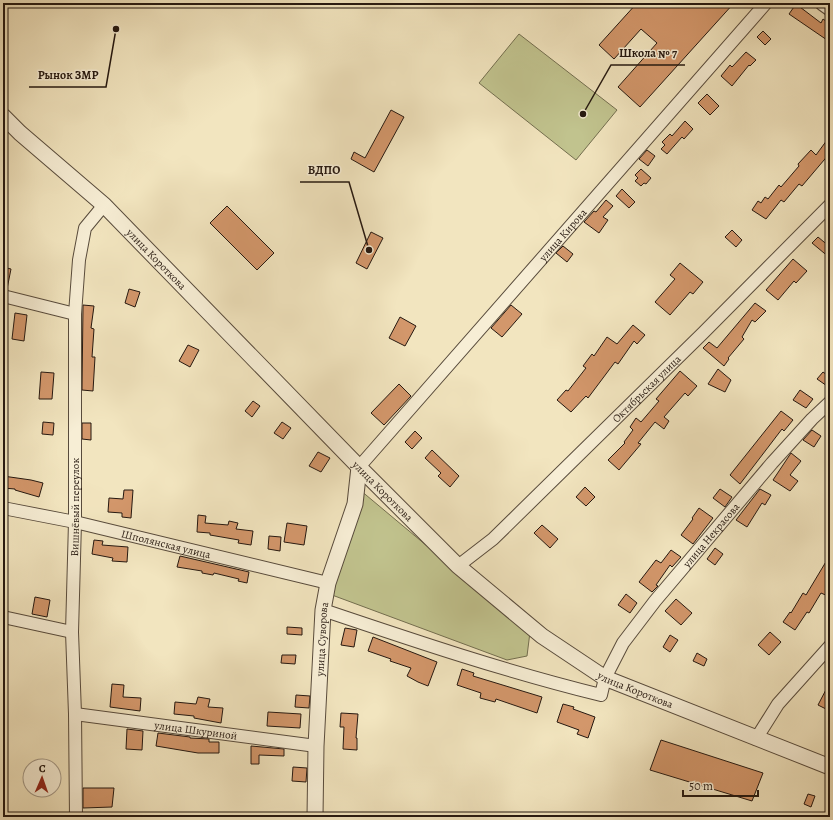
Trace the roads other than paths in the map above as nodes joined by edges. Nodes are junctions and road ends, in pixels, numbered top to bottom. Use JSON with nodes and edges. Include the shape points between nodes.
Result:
{"nodes":[{"id":1,"x":766,"y":3,"type":"edge"},
{"id":2,"x":823,"y":3,"type":"edge"},
{"id":3,"x":830,"y":8,"type":"edge"},
{"id":4,"x":3,"y":116,"type":"edge"},
{"id":5,"x":104,"y":205,"type":"junction"},
{"id":6,"x":830,"y":205,"type":"edge"},
{"id":7,"x":3,"y":296,"type":"edge"},
{"id":8,"x":75,"y":314,"type":"junction"},
{"id":9,"x":830,"y":402,"type":"edge"},
{"id":10,"x":359,"y":467,"type":"junction"},
{"id":11,"x":3,"y":508,"type":"edge"},
{"id":12,"x":75,"y":522,"type":"junction"},
{"id":13,"x":458,"y":566,"type":"junction"},
{"id":14,"x":328,"y":583,"type":"junction"},
{"id":15,"x":323,"y":610,"type":"junction"},
{"id":16,"x":3,"y":617,"type":"edge"},
{"id":17,"x":72,"y":632,"type":"junction"},
{"id":18,"x":830,"y":646,"type":"edge"},
{"id":19,"x":605,"y":678,"type":"junction"},
{"id":20,"x":75,"y":714,"type":"junction"},
{"id":21,"x":756,"y":739,"type":"junction"},
{"id":22,"x":316,"y":746,"type":"junction"},
{"id":23,"x":830,"y":767,"type":"edge"},
{"id":24,"x":76,"y":817,"type":"edge"},
{"id":25,"x":315,"y":817,"type":"edge"}],
"edges":[{"from":1,"to":10,"type":"street","name":"улица Кирова"},
{"from":2,"to":3,"type":"street"},
{"from":4,"to":5,"type":"street","name":"улица Короткова"},
{"from":5,"to":8,"type":"street","name":"Вишнёвый переулок","via":[[85,228],[79,260]]},
{"from":5,"to":10,"type":"street","name":"улица Короткова"},
{"from":6,"to":13,"type":"street","name":"Октябрьская улица","via":[[493,539]]},
{"from":7,"to":8,"type":"street"},
{"from":8,"to":12,"type":"street","name":"Вишнёвый переулок"},
{"from":9,"to":19,"type":"street","name":"улица Некрасова","via":[[772,464],[655,601],[623,643]]},
{"from":10,"to":13,"type":"street","name":"улица Короткова"},
{"from":10,"to":14,"type":"street","name":"улица Суворова","via":[[355,504]]},
{"from":11,"to":12,"type":"street","name":"Шполянская улица"},
{"from":12,"to":14,"type":"street","name":"Шполянская улица"},
{"from":12,"to":17,"type":"street","name":"Вишнёвый переулок"},
{"from":13,"to":19,"type":"street","name":"улица Короткова","via":[[542,636]]},
{"from":14,"to":15,"type":"street","name":"улица Суворова"},
{"from":15,"to":19,"type":"street","name":"улица Некрасова","via":[[538,680],[601,695]]},
{"from":15,"to":22,"type":"street","name":"улица Суворова"},
{"from":16,"to":17,"type":"street"},
{"from":17,"to":20,"type":"street","name":"Вишнёвый переулок"},
{"from":18,"to":21,"type":"street","via":[[778,704]]},
{"from":19,"to":21,"type":"street","name":"улица Короткова"},
{"from":20,"to":22,"type":"street","name":"улица Шкуриной"},
{"from":20,"to":24,"type":"street","name":"Вишнёвый переулок"},
{"from":21,"to":23,"type":"street","name":"улица Короткова"},
{"from":22,"to":25,"type":"street","name":"улица Суворова"}]}
